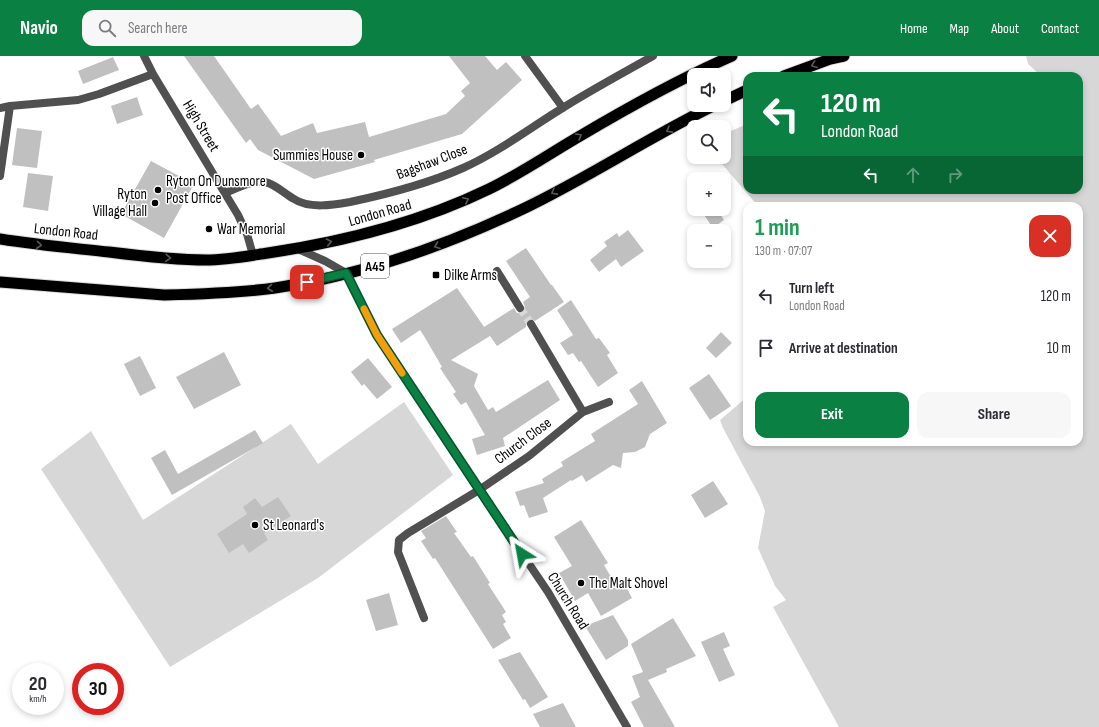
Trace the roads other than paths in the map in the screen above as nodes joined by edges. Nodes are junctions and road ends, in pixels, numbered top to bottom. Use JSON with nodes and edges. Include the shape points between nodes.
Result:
{"nodes":[{"id":1,"x":144,"y":56,"type":"edge"},
{"id":2,"x":525,"y":56,"type":"edge"},
{"id":3,"x":653,"y":56,"type":"edge"},
{"id":4,"x":732,"y":56,"type":"edge"},
{"id":5,"x":844,"y":56,"type":"edge"},
{"id":6,"x":795,"y":72,"type":"edge"},
{"id":7,"x":153,"y":74,"type":"junction"},
{"id":8,"x":743,"y":92,"type":"edge"},
{"id":9,"x":731,"y":98,"type":"edge"},
{"id":10,"x":10,"y":106,"type":"junction"},
{"id":11,"x":0,"y":108,"type":"edge"},
{"id":12,"x":563,"y":108,"type":"junction"},
{"id":13,"x":703,"y":112,"type":"edge"},
{"id":14,"x":0,"y":176,"type":"edge"},
{"id":15,"x":225,"y":193,"type":"junction"},
{"id":16,"x":0,"y":239,"type":"edge"},
{"id":17,"x":298,"y":249,"type":"junction"},
{"id":18,"x":253,"y":255,"type":"junction"},
{"id":19,"x":497,"y":271,"type":"dead end"},
{"id":20,"x":346,"y":273,"type":"junction"},
{"id":21,"x":0,"y":282,"type":"edge"},
{"id":22,"x":520,"y":308,"type":"tunnel mouth"},
{"id":23,"x":530,"y":324,"type":"tunnel mouth"},
{"id":24,"x":609,"y":402,"type":"dead end"},
{"id":25,"x":583,"y":412,"type":"junction"},
{"id":26,"x":479,"y":490,"type":"junction"},
{"id":27,"x":424,"y":618,"type":"dead end"},
{"id":28,"x":627,"y":727,"type":"edge"}],
"edges":[{"from":1,"to":7,"type":"street","name":"High Street"},
{"from":2,"to":12,"type":"street"},
{"from":3,"to":12,"type":"street","name":"Bagshaw Close"},
{"from":17,"to":4,"type":"highway","name":"London Road","number":"A45","one_way":true,"via":[[348,238],[459,203],[518,174],[655,92]]},
{"from":5,"to":6,"type":"highway","one_way":true},
{"from":7,"to":10,"type":"street","via":[[78,100]]},
{"from":7,"to":15,"type":"street","name":"High Street"},
{"from":8,"to":9,"type":"highway"},
{"from":10,"to":11,"type":"street"},
{"from":10,"to":14,"type":"street"},
{"from":12,"to":15,"type":"street","name":"Bagshaw Close","via":[[464,168],[389,193],[326,205],[313,205],[295,200],[267,182],[255,182]]},
{"from":13,"to":20,"type":"highway","number":"A45","one_way":true,"via":[[528,206],[470,234]]},
{"from":15,"to":18,"type":"street","name":"High Street","via":[[247,234]]},
{"from":16,"to":18,"type":"highway","name":"London Road","number":"A45","one_way":true,"via":[[166,259],[207,260]]},
{"from":17,"to":18,"type":"highway","name":"London Road","number":"A45"},
{"from":17,"to":20,"type":"street"},
{"from":19,"to":22,"type":"street"},
{"from":20,"to":21,"type":"highway","number":"A45","one_way":true,"via":[[275,288],[164,295]]},
{"from":20,"to":26,"type":"street","name":"Church Road","via":[[377,335]]},
{"from":23,"to":25,"type":"street"},
{"from":24,"to":25,"type":"street","name":"Church Close"},
{"from":25,"to":26,"type":"street","name":"Church Close","via":[[529,456]]},
{"from":26,"to":27,"type":"street","name":"Church Close","via":[[400,540],[398,552]]},
{"from":26,"to":28,"type":"street","name":"Church Road","via":[[548,592]]}]}
